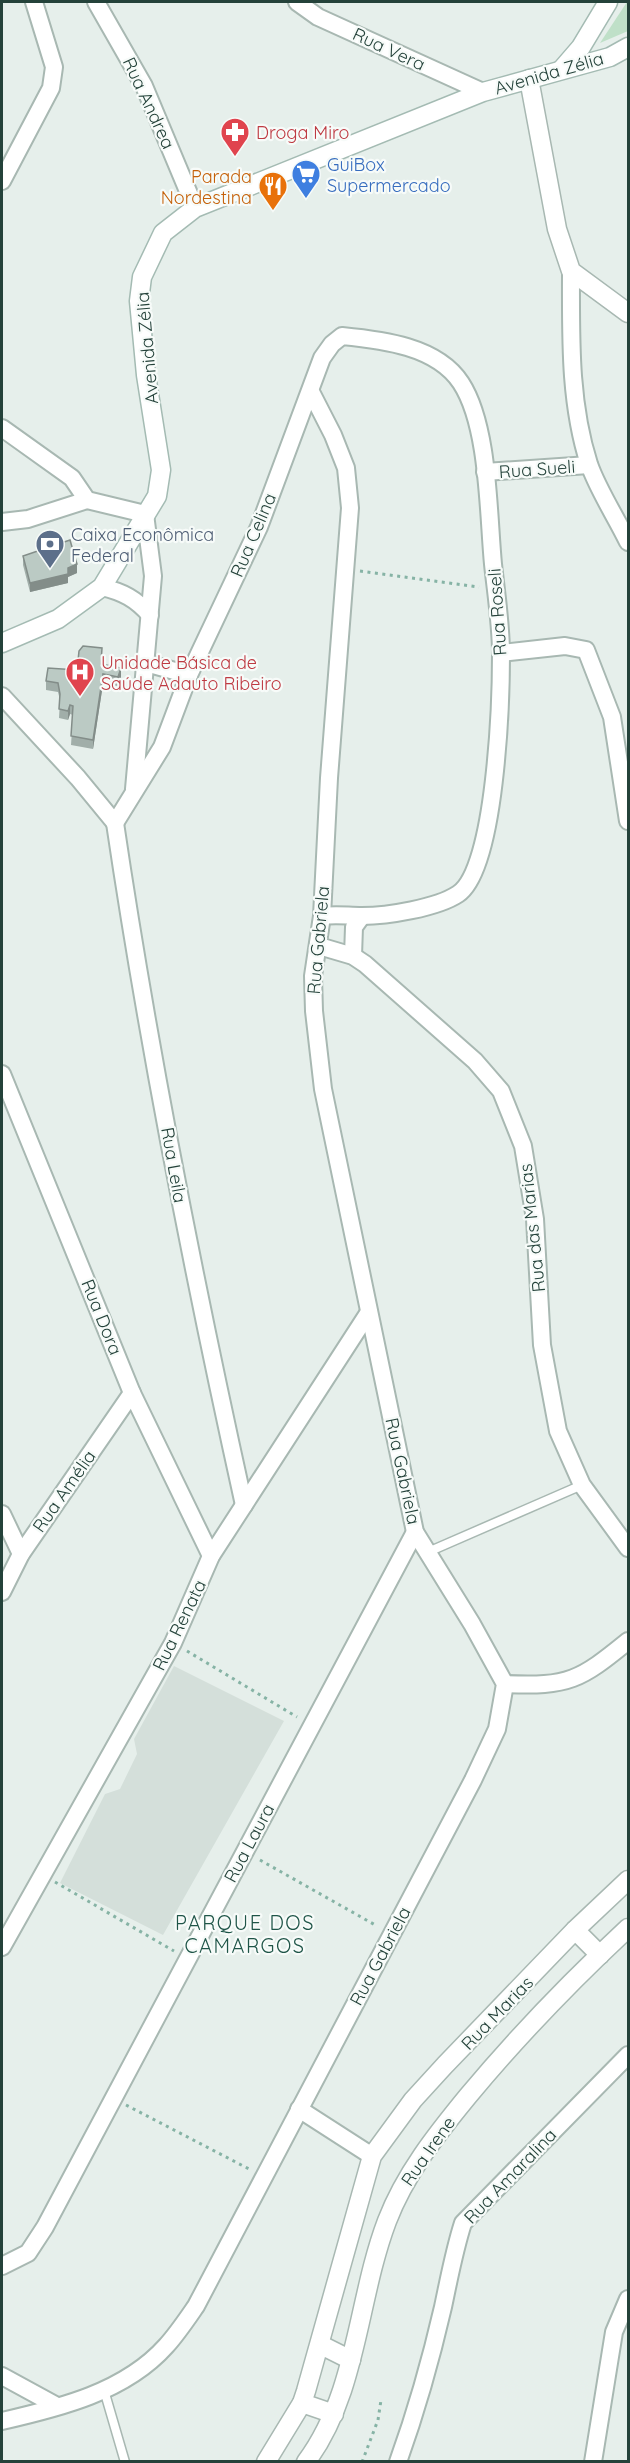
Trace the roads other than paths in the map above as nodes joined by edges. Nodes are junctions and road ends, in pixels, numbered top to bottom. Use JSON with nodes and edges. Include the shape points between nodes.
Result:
{"nodes":[{"id":1,"x":34,"y":2,"type":"edge"},
{"id":2,"x":96,"y":2,"type":"edge"},
{"id":3,"x":297,"y":2,"type":"edge"},
{"id":4,"x":608,"y":2,"type":"edge"},
{"id":5,"x":628,"y":47,"type":"edge"},
{"id":6,"x":562,"y":69,"type":"junction"},
{"id":7,"x":529,"y":79,"type":"junction"},
{"id":8,"x":483,"y":92,"type":"junction"},
{"id":9,"x":2,"y":181,"type":"edge"},
{"id":10,"x":195,"y":208,"type":"junction"},
{"id":11,"x":571,"y":272,"type":"junction"},
{"id":12,"x":628,"y":313,"type":"edge"},
{"id":13,"x":310,"y":392,"type":"junction"},
{"id":14,"x":2,"y":428,"type":"edge"},
{"id":15,"x":589,"y":465,"type":"junction"},
{"id":16,"x":485,"y":472,"type":"junction"},
{"id":17,"x":87,"y":500,"type":"junction"},
{"id":18,"x":146,"y":514,"type":"junction"},
{"id":19,"x":2,"y":522,"type":"edge"},
{"id":20,"x":628,"y":542,"type":"edge"},
{"id":21,"x":102,"y":587,"type":"junction"},
{"id":22,"x":150,"y":615,"type":"junction"},
{"id":23,"x":2,"y":643,"type":"edge"},
{"id":24,"x":501,"y":653,"type":"junction"},
{"id":25,"x":146,"y":663,"type":"junction"},
{"id":26,"x":189,"y":675,"type":"junction"},
{"id":27,"x":2,"y":696,"type":"edge"},
{"id":28,"x":133,"y":793,"type":"junction"},
{"id":29,"x":628,"y":821,"type":"edge"},
{"id":30,"x":115,"y":823,"type":"junction"},
{"id":31,"x":322,"y":916,"type":"junction"},
{"id":32,"x":362,"y":916,"type":"junction"},
{"id":33,"x":319,"y":946,"type":"junction"},
{"id":34,"x":353,"y":956,"type":"junction"},
{"id":35,"x":2,"y":1074,"type":"edge"},
{"id":36,"x":369,"y":1312,"type":"junction"},
{"id":37,"x":132,"y":1393,"type":"junction"},
{"id":38,"x":582,"y":1485,"type":"junction"},
{"id":39,"x":244,"y":1505,"type":"junction"},
{"id":40,"x":2,"y":1514,"type":"edge"},
{"id":41,"x":416,"y":1532,"type":"junction"},
{"id":42,"x":628,"y":1548,"type":"edge"},
{"id":43,"x":428,"y":1552,"type":"junction"},
{"id":44,"x":21,"y":1554,"type":"junction"},
{"id":45,"x":211,"y":1556,"type":"junction"},
{"id":46,"x":2,"y":1592,"type":"edge"},
{"id":47,"x":628,"y":1641,"type":"edge"},
{"id":48,"x":505,"y":1684,"type":"junction"},
{"id":49,"x":627,"y":1879,"type":"edge"},
{"id":50,"x":628,"y":1928,"type":"edge"},
{"id":51,"x":575,"y":1930,"type":"junction"},
{"id":52,"x":2,"y":1947,"type":"edge"},
{"id":53,"x":600,"y":1955,"type":"junction"},
{"id":54,"x":536,"y":1972,"type":"junction"},
{"id":55,"x":561,"y":1992,"type":"junction"},
{"id":56,"x":628,"y":2055,"type":"edge"},
{"id":57,"x":299,"y":2109,"type":"junction"},
{"id":58,"x":372,"y":2156,"type":"junction"},
{"id":59,"x":2,"y":2266,"type":"edge"},
{"id":60,"x":628,"y":2300,"type":"edge"},
{"id":61,"x":623,"y":2325,"type":"edge"},
{"id":62,"x":321,"y":2345,"type":"junction"},
{"id":63,"x":351,"y":2360,"type":"junction"},
{"id":64,"x":2,"y":2376,"type":"edge"},
{"id":65,"x":104,"y":2391,"type":"junction"},
{"id":66,"x":302,"y":2403,"type":"junction"},
{"id":67,"x":57,"y":2406,"type":"junction"},
{"id":68,"x":334,"y":2414,"type":"junction"},
{"id":69,"x":2,"y":2421,"type":"edge"},
{"id":70,"x":125,"y":2462,"type":"edge"},
{"id":71,"x":266,"y":2462,"type":"edge"},
{"id":72,"x":306,"y":2462,"type":"edge"},
{"id":73,"x":398,"y":2462,"type":"edge"},
{"id":74,"x":594,"y":2462,"type":"edge"}],
"edges":[{"from":1,"to":9,"type":"street","via":[[54,68],[51,88]]},
{"from":2,"to":10,"type":"street","name":"Rua Andrea","via":[[144,86]]},
{"from":3,"to":8,"type":"street","name":"Rua Vera","via":[[318,17]]},
{"from":4,"to":6,"type":"street","via":[[581,47]]},
{"from":5,"to":6,"type":"street","name":"Avenida Zélia","via":[[610,57]]},
{"from":6,"to":7,"type":"street","name":"Avenida Zélia"},
{"from":7,"to":8,"type":"street","name":"Avenida Zélia"},
{"from":7,"to":11,"type":"street","via":[[557,229]]},
{"from":8,"to":10,"type":"street","name":"Avenida Zélia"},
{"from":10,"to":18,"type":"street","name":"Avenida Zélia","via":[[162,233],[142,277],[139,300],[146,375],[161,470],[157,496]]},
{"from":11,"to":12,"type":"street"},
{"from":11,"to":15,"type":"street","via":[[572,376]]},
{"from":13,"to":16,"type":"street","name":"Rua Roseli","via":[[322,358],[342,336],[411,348],[440,361],[460,381],[474,410]]},
{"from":13,"to":26,"type":"street","name":"Rua Celina","via":[[259,527]]},
{"from":13,"to":31,"type":"street","name":"Rua Gabriela","via":[[346,468],[350,508]]},
{"from":14,"to":17,"type":"street","via":[[72,478]]},
{"from":15,"to":16,"type":"street","name":"Rua Sueli"},
{"from":15,"to":20,"type":"street"},
{"from":16,"to":24,"type":"street","name":"Rua Roseli"},
{"from":17,"to":18,"type":"street"},
{"from":17,"to":19,"type":"street","via":[[28,519]]},
{"from":18,"to":21,"type":"street","name":"Avenida Zélia"},
{"from":18,"to":22,"type":"street","via":[[153,576]]},
{"from":21,"to":22,"type":"street","via":[[120,591]]},
{"from":21,"to":23,"type":"street","name":"Avenida Zélia","via":[[58,619]]},
{"from":22,"to":25,"type":"street"},
{"from":24,"to":29,"type":"street","via":[[565,646],[586,650],[612,717]]},
{"from":24,"to":32,"type":"street","name":"Rua Roseli","via":[[492,809],[475,873],[460,894],[432,906]]},
{"from":25,"to":26,"type":"street"},
{"from":25,"to":28,"type":"street"},
{"from":26,"to":28,"type":"street","name":"Rua Celina","via":[[162,747]]},
{"from":27,"to":30,"type":"street"},
{"from":28,"to":30,"type":"street","name":"Rua Celina"},
{"from":30,"to":39,"type":"street","name":"Rua Leila","via":[[199,1300]]},
{"from":31,"to":32,"type":"street","name":"Rua Roseli"},
{"from":31,"to":33,"type":"street","name":"Rua Gabriela"},
{"from":32,"to":34,"type":"street","via":[[354,927]]},
{"from":33,"to":34,"type":"street","name":"Rua das Marias"},
{"from":33,"to":36,"type":"street","name":"Rua Gabriela","via":[[313,976],[323,1089]]},
{"from":34,"to":38,"type":"street","name":"Rua das Marias","via":[[475,1061],[501,1091],[524,1156],[534,1219],[542,1345],[558,1431]]},
{"from":35,"to":37,"type":"street","name":"Rua Dora"},
{"from":36,"to":39,"type":"street","name":"Rua Renata"},
{"from":36,"to":41,"type":"street","name":"Rua Gabriela"},
{"from":37,"to":44,"type":"street","name":"Rua Amélia"},
{"from":37,"to":45,"type":"street","name":"Rua Dora"},
{"from":38,"to":42,"type":"street","name":"Rua das Marias"},
{"from":38,"to":43,"type":"lane"},
{"from":39,"to":45,"type":"street","name":"Rua Renata"},
{"from":40,"to":44,"type":"street"},
{"from":41,"to":43,"type":"street","name":"Rua Gabriela"},
{"from":41,"to":59,"type":"street","name":"Rua Laura","via":[[115,2100],[28,2253]]},
{"from":43,"to":48,"type":"street","name":"Rua Gabriela"},
{"from":44,"to":46,"type":"street","name":"Rua Amélia"},
{"from":45,"to":52,"type":"street","name":"Rua Renata","via":[[173,1643]]},
{"from":47,"to":48,"type":"street","via":[[589,1672],[562,1683]]},
{"from":48,"to":57,"type":"street","name":"Rua Gabriela","via":[[497,1729],[473,1780]]},
{"from":49,"to":51,"type":"street","name":"Rua Marias"},
{"from":50,"to":53,"type":"street","name":"Rua Irene"},
{"from":51,"to":53,"type":"street"},
{"from":51,"to":54,"type":"street","name":"Rua Marias"},
{"from":53,"to":55,"type":"street","name":"Rua Irene"},
{"from":54,"to":55,"type":"street"},
{"from":54,"to":58,"type":"street","name":"Rua Marias","via":[[413,2100]]},
{"from":55,"to":63,"type":"street","name":"Rua Irene","via":[[497,2061],[434,2138],[405,2181],[387,2223]]},
{"from":56,"to":73,"type":"street","name":"Rua Amaralina","via":[[463,2223],[414,2418]]},
{"from":57,"to":58,"type":"street"},
{"from":57,"to":65,"type":"street","name":"Rua Gabriela","via":[[196,2306],[166,2347]]},
{"from":58,"to":62,"type":"street"},
{"from":60,"to":61,"type":"street"},
{"from":61,"to":74,"type":"street"},
{"from":62,"to":63,"type":"street"},
{"from":62,"to":66,"type":"street"},
{"from":63,"to":68,"type":"street","name":"Rua Irene"},
{"from":64,"to":67,"type":"street"},
{"from":65,"to":67,"type":"street","name":"Rua Gabriela"},
{"from":65,"to":70,"type":"lane"},
{"from":66,"to":68,"type":"street"},
{"from":66,"to":71,"type":"street"},
{"from":67,"to":69,"type":"street","name":"Rua Gabriela"},
{"from":68,"to":72,"type":"street","name":"Rua Irene"}]}
